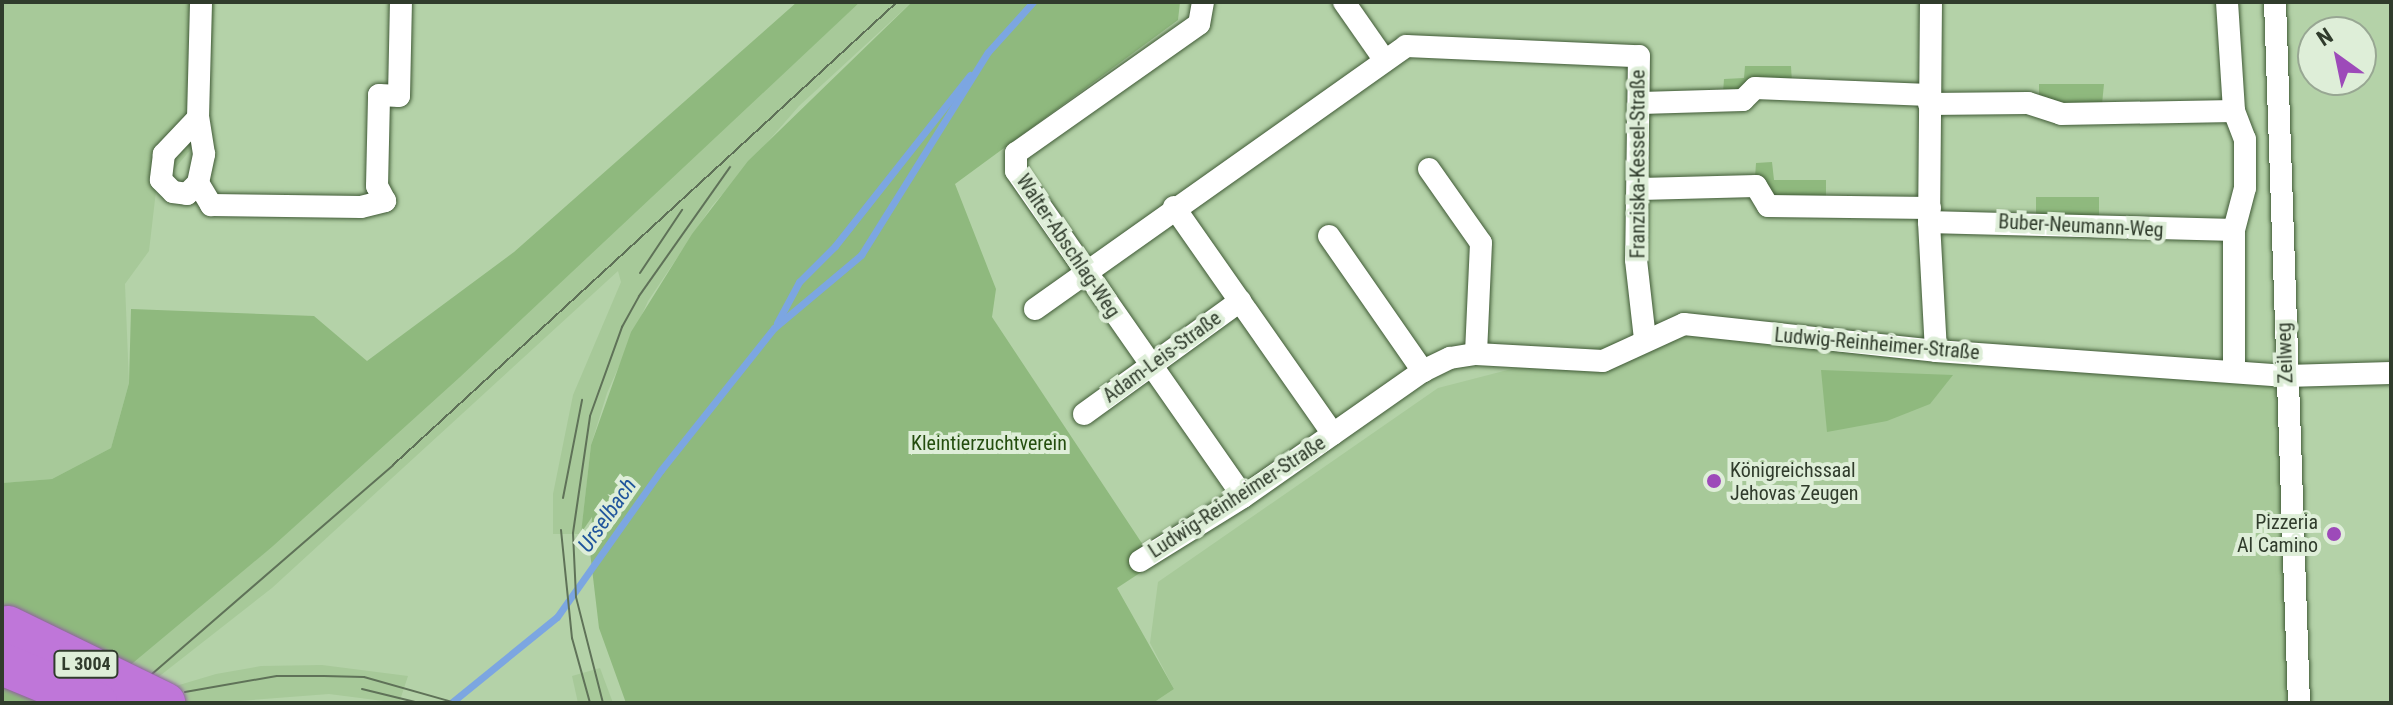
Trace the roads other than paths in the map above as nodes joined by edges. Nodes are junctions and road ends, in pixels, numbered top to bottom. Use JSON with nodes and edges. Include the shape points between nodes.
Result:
{"nodes":[{"id":1,"x":201,"y":2,"type":"edge"},
{"id":2,"x":401,"y":2,"type":"edge"},
{"id":3,"x":1203,"y":2,"type":"edge"},
{"id":4,"x":1344,"y":2,"type":"edge"},
{"id":5,"x":1931,"y":2,"type":"edge"},
{"id":6,"x":2227,"y":2,"type":"edge"},
{"id":7,"x":2275,"y":2,"type":"edge"},
{"id":8,"x":1383,"y":58,"type":"junction"},
{"id":9,"x":1929,"y":100,"type":"junction"},
{"id":10,"x":1641,"y":103,"type":"junction"},
{"id":11,"x":2234,"y":111,"type":"junction"},
{"id":12,"x":198,"y":118,"type":"junction"},
{"id":13,"x":1429,"y":169,"type":"dead end"},
{"id":14,"x":198,"y":183,"type":"junction"},
{"id":15,"x":1640,"y":189,"type":"junction"},
{"id":16,"x":1174,"y":207,"type":"junction"},
{"id":17,"x":1929,"y":215,"type":"junction"},
{"id":18,"x":2234,"y":230,"type":"junction"},
{"id":19,"x":1329,"y":236,"type":"dead end"},
{"id":20,"x":1085,"y":271,"type":"junction"},
{"id":21,"x":1240,"y":301,"type":"junction"},
{"id":22,"x":1035,"y":309,"type":"dead end"},
{"id":23,"x":1645,"y":339,"type":"junction"},
{"id":24,"x":1936,"y":351,"type":"junction"},
{"id":25,"x":1476,"y":354,"type":"junction"},
{"id":26,"x":1150,"y":366,"type":"junction"},
{"id":27,"x":1423,"y":371,"type":"junction"},
{"id":28,"x":2234,"y":371,"type":"junction"},
{"id":29,"x":2391,"y":373,"type":"edge"},
{"id":30,"x":2286,"y":376,"type":"junction"},
{"id":31,"x":1084,"y":414,"type":"dead end"},
{"id":32,"x":1333,"y":434,"type":"junction"},
{"id":33,"x":1243,"y":497,"type":"junction"},
{"id":34,"x":1140,"y":561,"type":"dead end"},
{"id":35,"x":5,"y":645,"type":"edge"},
{"id":36,"x":96,"y":703,"type":"edge"},
{"id":37,"x":164,"y":703,"type":"edge"},
{"id":38,"x":2299,"y":703,"type":"edge"}],
"edges":[{"from":1,"to":12,"type":"street"},
{"from":2,"to":14,"type":"street","via":[[399,96],[379,95],[377,186],[385,201],[361,207],[211,205]]},
{"from":3,"to":20,"type":"street","name":"Walter-Abschlag-Weg","via":[[1199,24],[1016,153],[1016,171]]},
{"from":4,"to":8,"type":"street"},
{"from":5,"to":9,"type":"street"},
{"from":6,"to":11,"type":"street"},
{"from":7,"to":30,"type":"street","name":"Zeilweg"},
{"from":8,"to":10,"type":"street","name":"Franziska-Kessel-Straße","via":[[1406,46],[1639,56]]},
{"from":8,"to":16,"type":"street","name":"Franziska-Kessel-Straße"},
{"from":9,"to":10,"type":"street","via":[[1755,88],[1743,100]]},
{"from":9,"to":11,"type":"street","via":[[2028,103],[2061,114]]},
{"from":9,"to":17,"type":"street"},
{"from":10,"to":15,"type":"street","name":"Franziska-Kessel-Straße"},
{"from":11,"to":18,"type":"street","via":[[2245,139],[2245,188]]},
{"from":12,"to":14,"type":"street","via":[[204,154]]},
{"from":12,"to":14,"type":"street","via":[[164,154],[161,180],[173,192],[187,194]]},
{"from":13,"to":25,"type":"street","via":[[1481,243]]},
{"from":15,"to":17,"type":"street","name":"Buber-Neumann-Weg","via":[[1756,186],[1768,206]]},
{"from":15,"to":23,"type":"street","name":"Franziska-Kessel-Straße","via":[[1636,260]]},
{"from":16,"to":20,"type":"street","name":"Franziska-Kessel-Straße"},
{"from":16,"to":21,"type":"street"},
{"from":17,"to":18,"type":"street","name":"Buber-Neumann-Weg"},
{"from":17,"to":24,"type":"street"},
{"from":18,"to":28,"type":"street"},
{"from":19,"to":27,"type":"street"},
{"from":20,"to":22,"type":"street","name":"Franziska-Kessel-Straße"},
{"from":20,"to":26,"type":"street","name":"Walter-Abschlag-Weg"},
{"from":21,"to":26,"type":"street","name":"Adam-Leis-Straße"},
{"from":21,"to":32,"type":"street","name":"Ludwig-Reinheimer-Straße"},
{"from":23,"to":24,"type":"street","name":"Ludwig-Reinheimer-Straße","via":[[1684,324]]},
{"from":23,"to":25,"type":"street","name":"Ludwig-Reinheimer-Straße","via":[[1603,361]]},
{"from":24,"to":28,"type":"street","name":"Ludwig-Reinheimer-Straße"},
{"from":25,"to":27,"type":"street","name":"Ludwig-Reinheimer-Straße","via":[[1450,358]]},
{"from":26,"to":31,"type":"street","name":"Adam-Leis-Straße"},
{"from":26,"to":33,"type":"street","name":"Walter-Abschlag-Weg"},
{"from":27,"to":32,"type":"street","name":"Ludwig-Reinheimer-Straße"},
{"from":28,"to":30,"type":"street","name":"Ludwig-Reinheimer-Straße"},
{"from":29,"to":30,"type":"street","name":"Ludwig-Reinheimer-Straße"},
{"from":30,"to":38,"type":"street","name":"Zeilweg"},
{"from":32,"to":33,"type":"street","name":"Ludwig-Reinheimer-Straße"},
{"from":33,"to":34,"type":"street","name":"Ludwig-Reinheimer-Straße"},
{"from":35,"to":36,"type":"highway","number":"L 3004","bridge":true},
{"from":35,"to":37,"type":"highway","number":"L 3004","bridge":true}]}
